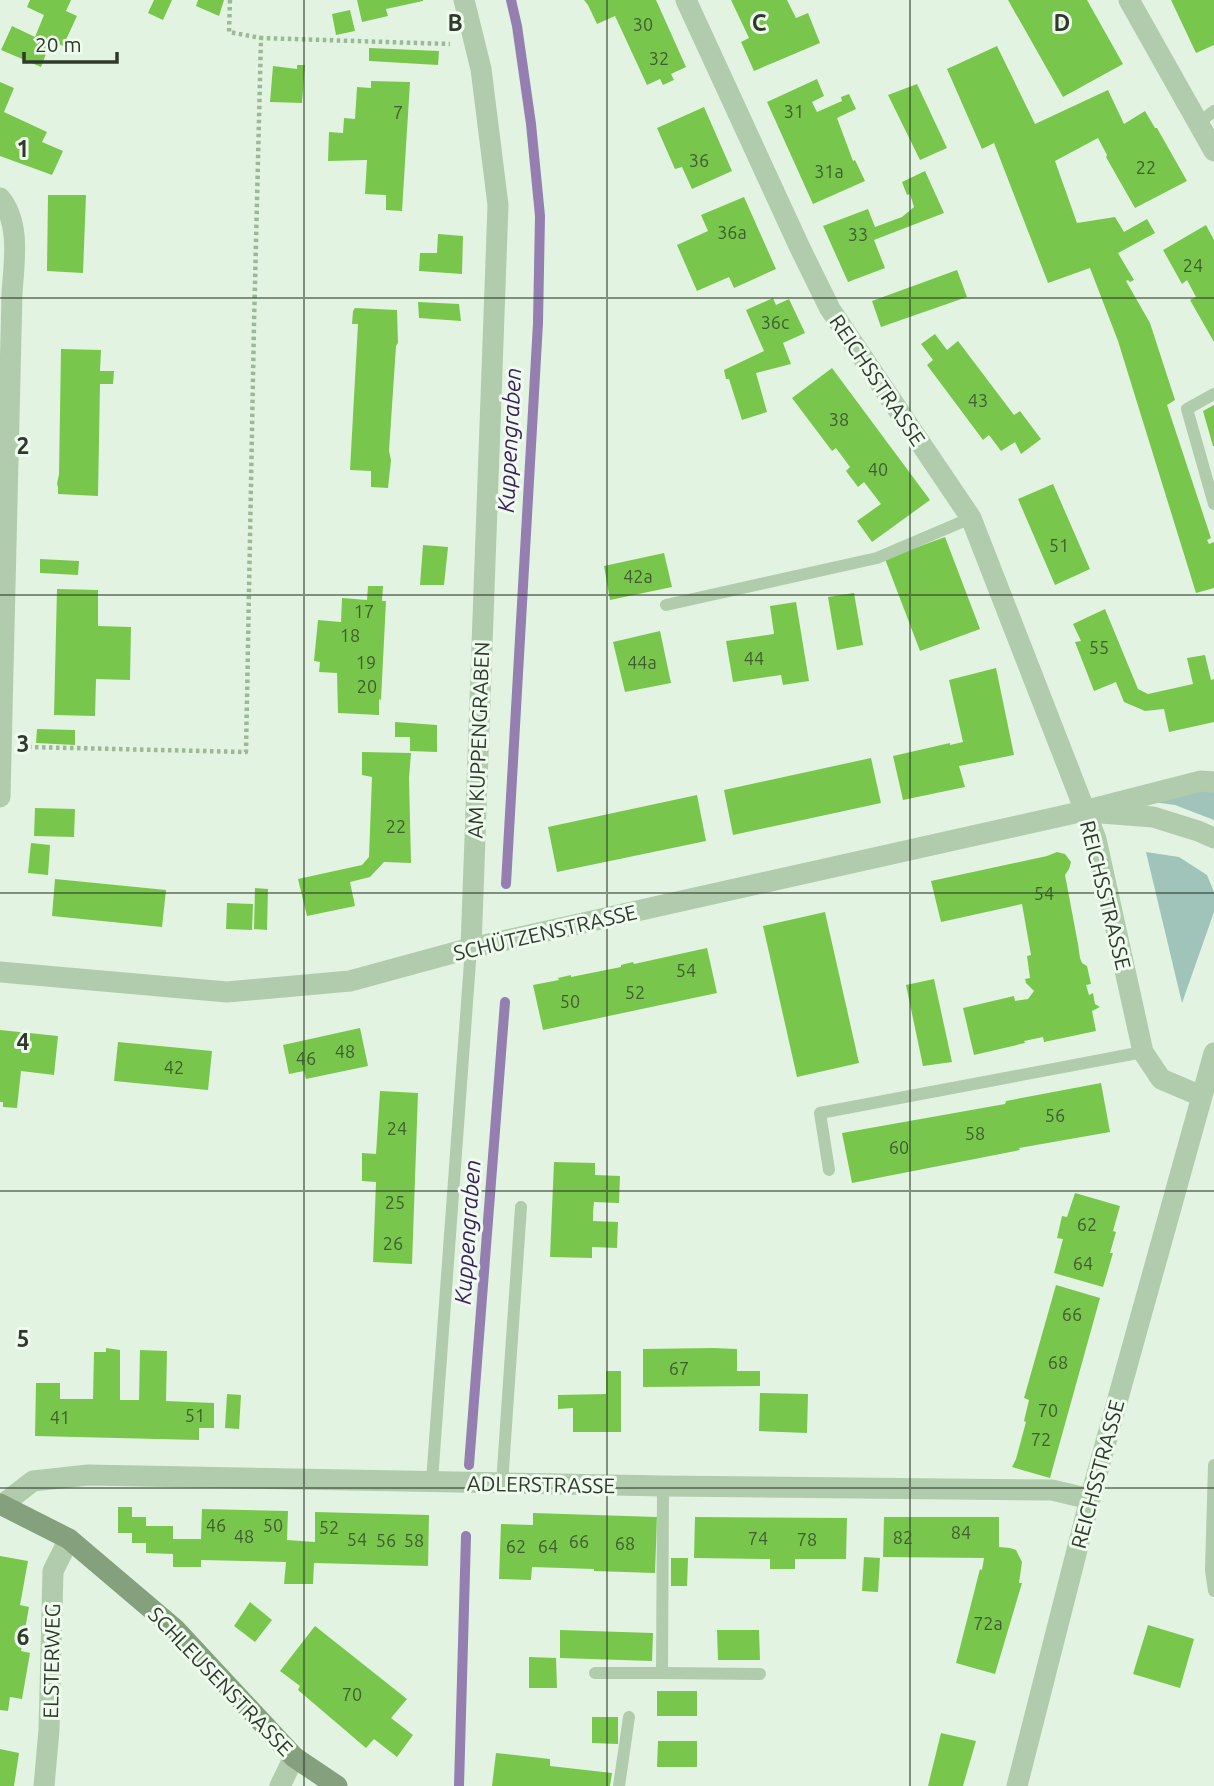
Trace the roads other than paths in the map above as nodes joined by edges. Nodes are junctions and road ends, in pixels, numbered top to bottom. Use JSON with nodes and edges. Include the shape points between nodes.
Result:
{"nodes":[{"id":1,"x":464,"y":0,"type":"edge"},
{"id":2,"x":686,"y":0,"type":"edge"},
{"id":3,"x":1129,"y":0,"type":"edge"},
{"id":4,"x":1206,"y":117,"type":"edge"},
{"id":5,"x":1214,"y":151,"type":"edge"},
{"id":6,"x":0,"y":198,"type":"edge"},
{"id":7,"x":1214,"y":394,"type":"edge"},
{"id":8,"x":1214,"y":504,"type":"edge"},
{"id":9,"x":971,"y":518,"type":"junction"},
{"id":10,"x":666,"y":605,"type":"dead end"},
{"id":11,"x":1,"y":747,"type":"edge"},
{"id":12,"x":1214,"y":782,"type":"edge"},
{"id":13,"x":0,"y":797,"type":"edge"},
{"id":14,"x":1084,"y":811,"type":"junction"},
{"id":15,"x":1214,"y":838,"type":"edge"},
{"id":16,"x":471,"y":948,"type":"junction"},
{"id":17,"x":0,"y":972,"type":"edge"},
{"id":18,"x":1143,"y":1052,"type":"junction"},
{"id":19,"x":1214,"y":1053,"type":"edge"},
{"id":20,"x":1201,"y":1096,"type":"junction"},
{"id":21,"x":829,"y":1170,"type":"dead end"},
{"id":22,"x":521,"y":1207,"type":"dead end"},
{"id":23,"x":1214,"y":1465,"type":"edge"},
{"id":24,"x":432,"y":1481,"type":"junction"},
{"id":25,"x":502,"y":1484,"type":"junction"},
{"id":26,"x":663,"y":1486,"type":"junction"},
{"id":27,"x":1090,"y":1499,"type":"junction"},
{"id":28,"x":1,"y":1504,"type":"edge"},
{"id":29,"x":69,"y":1539,"type":"junction"},
{"id":30,"x":1214,"y":1591,"type":"edge"},
{"id":31,"x":595,"y":1673,"type":"dead end"},
{"id":32,"x":662,"y":1673,"type":"junction"},
{"id":33,"x":760,"y":1674,"type":"dead end"},
{"id":34,"x":629,"y":1717,"type":"dead end"},
{"id":35,"x":294,"y":1757,"type":"junction"},
{"id":36,"x":44,"y":1786,"type":"edge"},
{"id":37,"x":280,"y":1786,"type":"edge"},
{"id":38,"x":337,"y":1786,"type":"edge"},
{"id":39,"x":619,"y":1786,"type":"edge"},
{"id":40,"x":1017,"y":1786,"type":"edge"}],
"edges":[{"from":1,"to":16,"type":"street","name":"AM KUPPENGRABEN","via":[[481,69],[498,205]]},
{"from":2,"to":9,"type":"street","name":"REICHSSTRASSE","via":[[830,309]]},
{"from":3,"to":4,"type":"street"},
{"from":4,"to":5,"type":"street"},
{"from":6,"to":11,"type":"street","via":[[8,207],[15,241]]},
{"from":7,"to":8,"type":"lane","via":[[1187,409]]},
{"from":9,"to":10,"type":"lane","via":[[877,558]]},
{"from":9,"to":14,"type":"street","name":"REICHSSTRASSE"},
{"from":11,"to":13,"type":"street"},
{"from":12,"to":14,"type":"street","name":"SCHÜTZENSTRASSE","via":[[1201,781]]},
{"from":14,"to":15,"type":"street","name":"SCHÜTZENSTRASSE","via":[[1153,817]]},
{"from":14,"to":16,"type":"street","name":"SCHÜTZENSTRASSE"},
{"from":14,"to":18,"type":"street","name":"REICHSSTRASSE","via":[[1096,839]]},
{"from":16,"to":17,"type":"street","name":"SCHÜTZENSTRASSE","via":[[351,981],[227,992]]},
{"from":16,"to":24,"type":"lane","name":"AM KUPPENGRABEN"},
{"from":18,"to":20,"type":"street","name":"REICHSSTRASSE","via":[[1161,1079]]},
{"from":18,"to":21,"type":"lane","via":[[820,1113]]},
{"from":19,"to":20,"type":"street"},
{"from":20,"to":27,"type":"street","name":"REICHSSTRASSE"},
{"from":22,"to":25,"type":"lane"},
{"from":23,"to":30,"type":"lane"},
{"from":24,"to":25,"type":"street","name":"ADLERSTRASSE"},
{"from":24,"to":28,"type":"street","name":"ADLERSTRASSE","via":[[88,1475],[33,1481]]},
{"from":25,"to":26,"type":"street","name":"ADLERSTRASSE"},
{"from":26,"to":27,"type":"street","name":"ADLERSTRASSE","via":[[1052,1490]]},
{"from":26,"to":32,"type":"lane"},
{"from":27,"to":40,"type":"street","name":"REICHSSTRASSE"},
{"from":28,"to":29,"type":"street","name":"SCHLEUSENSTRASSE"},
{"from":29,"to":35,"type":"street","name":"SCHLEUSENSTRASSE","via":[[175,1629]]},
{"from":29,"to":36,"type":"street","name":"ELSTERWEG","via":[[53,1571]]},
{"from":31,"to":32,"type":"lane"},
{"from":32,"to":33,"type":"lane"},
{"from":34,"to":39,"type":"lane"},
{"from":35,"to":37,"type":"street"},
{"from":35,"to":38,"type":"street","name":"SCHLEUSENSTRASSE"}]}
